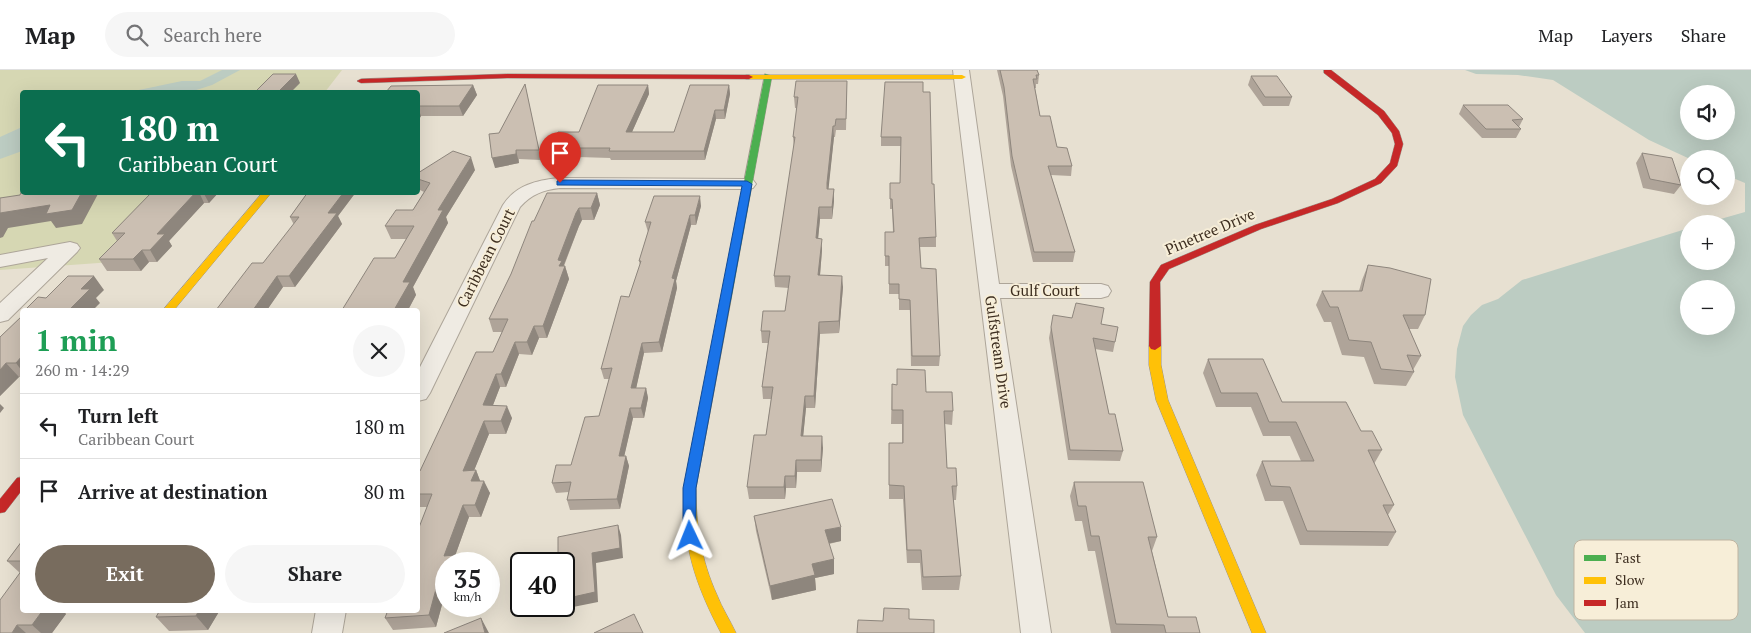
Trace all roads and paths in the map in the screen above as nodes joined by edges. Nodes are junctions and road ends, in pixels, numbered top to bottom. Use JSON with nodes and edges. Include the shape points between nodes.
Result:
{"nodes":[{"id":1,"x":366,"y":70,"type":"edge"},
{"id":2,"x":1327,"y":71,"type":"edge"},
{"id":3,"x":962,"y":74,"type":"edge"},
{"id":4,"x":768,"y":76,"type":"junction"},
{"id":5,"x":361,"y":81,"type":"junction"},
{"id":6,"x":354,"y":90,"type":"edge"},
{"id":7,"x":747,"y":184,"type":"junction"},
{"id":8,"x":265,"y":195,"type":"edge"},
{"id":9,"x":0,"y":260,"type":"edge"},
{"id":10,"x":989,"y":290,"type":"junction"},
{"id":11,"x":1101,"y":291,"type":"dead end"},
{"id":12,"x":170,"y":308,"type":"edge"},
{"id":13,"x":0,"y":315,"type":"edge"},
{"id":14,"x":420,"y":389,"type":"edge"},
{"id":15,"x":20,"y":484,"type":"edge"},
{"id":16,"x":0,"y":508,"type":"edge"},
{"id":17,"x":330,"y":613,"type":"edge"},
{"id":18,"x":327,"y":633,"type":"edge"},
{"id":19,"x":729,"y":633,"type":"edge"},
{"id":20,"x":1036,"y":633,"type":"edge"},
{"id":21,"x":1259,"y":633,"type":"edge"}],
"edges":[{"from":1,"to":5,"type":"street"},
{"from":2,"to":21,"type":"street","name":"Pinetree Drive","via":[[1381,113],[1396,133],[1399,144],[1394,164],[1378,181],[1335,201],[1258,227],[1164,267],[1155,282],[1155,366],[1162,400]]},
{"from":3,"to":4,"type":"street"},
{"from":3,"to":10,"type":"street","name":"Gulfstream Drive"},
{"from":4,"to":5,"type":"street","via":[[507,76]]},
{"from":4,"to":7,"type":"street"},
{"from":5,"to":6,"type":"street"},
{"from":7,"to":14,"type":"street","name":"Caribbean Court","via":[[560,183],[524,192],[512,205]]},
{"from":7,"to":19,"type":"street","via":[[688,503],[697,570]]},
{"from":8,"to":12,"type":"street"},
{"from":9,"to":13,"type":"street","via":[[70,248]]},
{"from":10,"to":11,"type":"street","name":"Gulf Court"},
{"from":10,"to":20,"type":"street","name":"Gulfstream Drive"},
{"from":15,"to":16,"type":"street"},
{"from":17,"to":18,"type":"street"}]}
